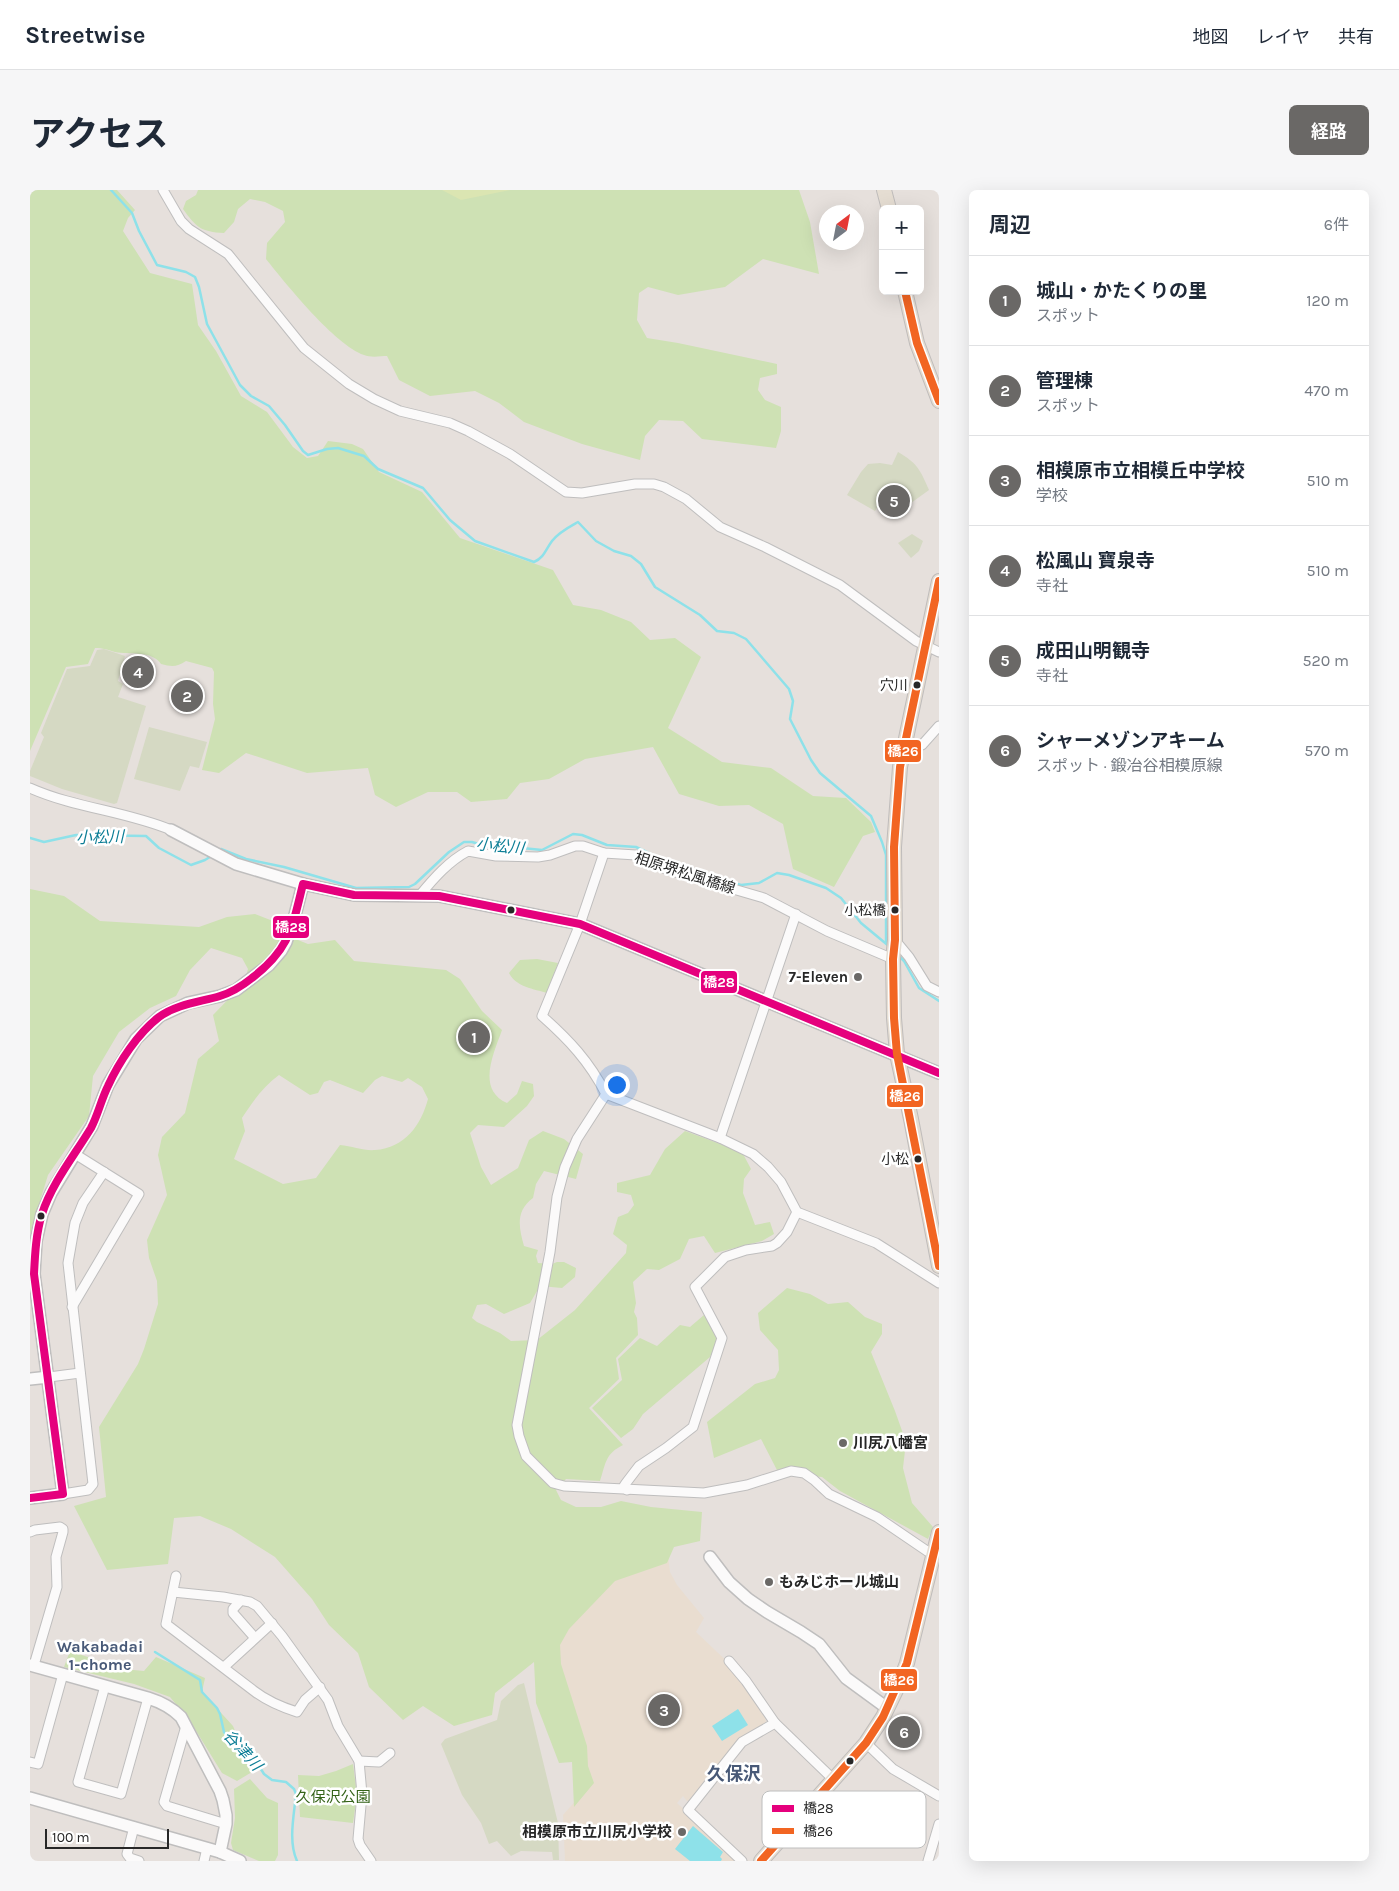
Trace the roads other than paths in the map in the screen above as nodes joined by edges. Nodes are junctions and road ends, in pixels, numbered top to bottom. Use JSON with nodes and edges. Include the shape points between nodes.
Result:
{"nodes":[{"id":1,"x":163,"y":190,"type":"edge"},
{"id":2,"x":884,"y":190,"type":"edge"},
{"id":3,"x":888,"y":205,"type":"edge"},
{"id":4,"x":906,"y":295,"type":"edge"},
{"id":5,"x":939,"y":401,"type":"edge"},
{"id":6,"x":939,"y":581,"type":"edge"},
{"id":7,"x":925,"y":646,"type":"junction"},
{"id":8,"x":939,"y":652,"type":"edge"},
{"id":9,"x":939,"y":726,"type":"edge"},
{"id":10,"x":904,"y":746,"type":"junction"},
{"id":11,"x":30,"y":788,"type":"edge"},
{"id":12,"x":170,"y":830,"type":"joint"},
{"id":13,"x":604,"y":853,"type":"junction"},
{"id":14,"x":303,"y":884,"type":"junction"},
{"id":15,"x":420,"y":895,"type":"junction"},
{"id":16,"x":796,"y":914,"type":"junction"},
{"id":17,"x":580,"y":924,"type":"junction"},
{"id":18,"x":894,"y":949,"type":"junction"},
{"id":19,"x":939,"y":992,"type":"edge"},
{"id":20,"x":766,"y":1000,"type":"junction"},
{"id":21,"x":897,"y":1054,"type":"junction"},
{"id":22,"x":939,"y":1073,"type":"edge"},
{"id":23,"x":606,"y":1094,"type":"junction"},
{"id":24,"x":720,"y":1138,"type":"junction"},
{"id":25,"x":75,"y":1154,"type":"junction"},
{"id":26,"x":104,"y":1172,"type":"junction"},
{"id":27,"x":797,"y":1212,"type":"junction"},
{"id":28,"x":939,"y":1266,"type":"edge"},
{"id":29,"x":939,"y":1283,"type":"edge"},
{"id":30,"x":72,"y":1307,"type":"junction"},
{"id":31,"x":80,"y":1373,"type":"junction"},
{"id":32,"x":49,"y":1377,"type":"junction"},
{"id":33,"x":30,"y":1379,"type":"edge"},
{"id":34,"x":627,"y":1490,"type":"junction"},
{"id":35,"x":63,"y":1494,"type":"junction"},
{"id":36,"x":30,"y":1498,"type":"edge"},
{"id":37,"x":30,"y":1532,"type":"edge"},
{"id":38,"x":939,"y":1532,"type":"edge"},
{"id":39,"x":936,"y":1556,"type":"edge"},
{"id":40,"x":710,"y":1557,"type":"dead end"},
{"id":41,"x":176,"y":1576,"type":"dead end"},
{"id":42,"x":173,"y":1592,"type":"junction"},
{"id":43,"x":241,"y":1600,"type":"junction"},
{"id":44,"x":272,"y":1623,"type":"junction"},
{"id":45,"x":255,"y":1638,"type":"junction"},
{"id":46,"x":729,"y":1661,"type":"dead end"},
{"id":47,"x":32,"y":1665,"type":"edge"},
{"id":48,"x":224,"y":1668,"type":"junction"},
{"id":49,"x":63,"y":1674,"type":"junction"},
{"id":50,"x":105,"y":1686,"type":"junction"},
{"id":51,"x":320,"y":1687,"type":"junction"},
{"id":52,"x":148,"y":1698,"type":"junction"},
{"id":53,"x":888,"y":1708,"type":"junction"},
{"id":54,"x":775,"y":1723,"type":"junction"},
{"id":55,"x":186,"y":1726,"type":"junction"},
{"id":56,"x":866,"y":1743,"type":"junction"},
{"id":57,"x":390,"y":1753,"type":"dead end"},
{"id":58,"x":358,"y":1761,"type":"junction"},
{"id":59,"x":30,"y":1762,"type":"edge"},
{"id":60,"x":834,"y":1780,"type":"junction"},
{"id":61,"x":824,"y":1791,"type":"edge"},
{"id":62,"x":939,"y":1796,"type":"edge"},
{"id":63,"x":30,"y":1798,"type":"edge"},
{"id":64,"x":226,"y":1824,"type":"junction"},
{"id":65,"x":939,"y":1824,"type":"edge"},
{"id":66,"x":134,"y":1827,"type":"junction"},
{"id":67,"x":207,"y":1848,"type":"junction"},
{"id":68,"x":774,"y":1848,"type":"edge"},
{"id":69,"x":220,"y":1852,"type":"junction"},
{"id":70,"x":763,"y":1860,"type":"edge"},
{"id":71,"x":139,"y":1861,"type":"edge"},
{"id":72,"x":204,"y":1861,"type":"edge"},
{"id":73,"x":240,"y":1861,"type":"edge"},
{"id":74,"x":371,"y":1861,"type":"edge"},
{"id":75,"x":742,"y":1861,"type":"edge"},
{"id":76,"x":928,"y":1861,"type":"edge"}],
"edges":[{"from":1,"to":7,"type":"street","via":[[181,221],[228,254],[304,348],[366,394],[400,411],[450,423],[468,431],[510,454],[566,492],[582,493],[635,484],[664,487],[686,499],[720,527],[840,585]]},
{"from":2,"to":3,"type":"main road"},
{"from":4,"to":5,"type":"main road","via":[[917,343]]},
{"from":6,"to":7,"type":"main road"},
{"from":7,"to":8,"type":"street"},
{"from":7,"to":10,"type":"main road"},
{"from":9,"to":10,"type":"street","via":[[922,745]]},
{"from":10,"to":18,"type":"main road","via":[[894,847]]},
{"from":11,"to":12,"type":"street"},
{"from":12,"to":14,"type":"street","via":[[247,868]]},
{"from":13,"to":15,"type":"street","name":"相原堺松風橋線","via":[[583,846],[538,857],[496,856],[468,851],[453,861]]},
{"from":13,"to":16,"type":"street","name":"相原堺松風橋線","via":[[636,855],[668,870],[764,898]]},
{"from":13,"to":17,"type":"street"},
{"from":14,"to":15,"type":"street","via":[[354,896]]},
{"from":14,"to":25,"type":"street","via":[[286,942],[269,965],[236,990],[188,1003],[160,1016],[136,1039],[108,1085],[92,1126]]},
{"from":15,"to":17,"type":"street"},
{"from":16,"to":18,"type":"street","name":"相原堺松風橋線","via":[[827,931]]},
{"from":16,"to":20,"type":"street"},
{"from":17,"to":20,"type":"street"},
{"from":17,"to":23,"type":"street","via":[[542,1016],[579,1051],[596,1073]]},
{"from":18,"to":19,"type":"street","name":"相原堺松風橋線","via":[[909,957],[927,986]]},
{"from":18,"to":21,"type":"main road"},
{"from":20,"to":21,"type":"street"},
{"from":20,"to":24,"type":"street"},
{"from":21,"to":22,"type":"street"},
{"from":21,"to":28,"type":"main road"},
{"from":23,"to":24,"type":"street"},
{"from":23,"to":34,"type":"street","via":[[577,1139],[565,1167],[517,1425],[526,1456],[553,1483]]},
{"from":24,"to":27,"type":"street","via":[[753,1154],[768,1167],[781,1182]]},
{"from":25,"to":26,"type":"street"},
{"from":25,"to":32,"type":"street","via":[[42,1214],[34,1260]]},
{"from":26,"to":30,"type":"street","via":[[75,1223],[68,1263]]},
{"from":26,"to":30,"type":"street","via":[[139,1194]]},
{"from":27,"to":29,"type":"street","via":[[876,1243]]},
{"from":27,"to":34,"type":"street","via":[[787,1232],[772,1246],[725,1257],[695,1287],[722,1338],[693,1427],[639,1466],[624,1486]]},
{"from":30,"to":31,"type":"street"},
{"from":31,"to":32,"type":"street"},
{"from":31,"to":35,"type":"street","via":[[93,1484],[88,1490]]},
{"from":32,"to":33,"type":"street"},
{"from":32,"to":35,"type":"street"},
{"from":34,"to":39,"type":"street","via":[[704,1493],[747,1485],[791,1471],[804,1474],[829,1494],[878,1517]]},
{"from":35,"to":36,"type":"street"},
{"from":37,"to":47,"type":"street","via":[[63,1529],[56,1557],[57,1587]]},
{"from":38,"to":39,"type":"main road"},
{"from":39,"to":53,"type":"main road","via":[[907,1663]]},
{"from":40,"to":53,"type":"street","via":[[729,1582],[748,1599],[818,1644],[846,1678]]},
{"from":41,"to":42,"type":"street"},
{"from":42,"to":43,"type":"street"},
{"from":42,"to":48,"type":"street","via":[[166,1624]]},
{"from":43,"to":44,"type":"street","via":[[254,1604]]},
{"from":43,"to":45,"type":"street","via":[[233,1613]]},
{"from":44,"to":45,"type":"street"},
{"from":44,"to":51,"type":"street"},
{"from":45,"to":48,"type":"street"},
{"from":46,"to":54,"type":"street"},
{"from":47,"to":49,"type":"street"},
{"from":48,"to":51,"type":"street","via":[[266,1700],[297,1712]]},
{"from":49,"to":50,"type":"street"},
{"from":49,"to":59,"type":"street","via":[[38,1764]]},
{"from":50,"to":52,"type":"street"},
{"from":50,"to":52,"type":"street","via":[[78,1782],[112,1792],[121,1794]]},
{"from":51,"to":58,"type":"street"},
{"from":52,"to":55,"type":"street","via":[[173,1709]]},
{"from":53,"to":56,"type":"main road"},
{"from":54,"to":60,"type":"street"},
{"from":54,"to":75,"type":"street","via":[[742,1742],[688,1810]]},
{"from":55,"to":64,"type":"street","via":[[220,1791]]},
{"from":55,"to":64,"type":"street","via":[[164,1802],[167,1806]]},
{"from":56,"to":60,"type":"main road"},
{"from":56,"to":62,"type":"street","via":[[893,1769]]},
{"from":57,"to":58,"type":"street","via":[[379,1762]]},
{"from":58,"to":74,"type":"street","via":[[362,1794],[358,1839]]},
{"from":60,"to":61,"type":"main road"},
{"from":63,"to":66,"type":"street"},
{"from":64,"to":69,"type":"street"},
{"from":65,"to":76,"type":"street"},
{"from":66,"to":67,"type":"street"},
{"from":66,"to":71,"type":"street","via":[[126,1854]]},
{"from":67,"to":69,"type":"street"},
{"from":67,"to":72,"type":"street"},
{"from":68,"to":70,"type":"main road"},
{"from":69,"to":73,"type":"street"}]}
